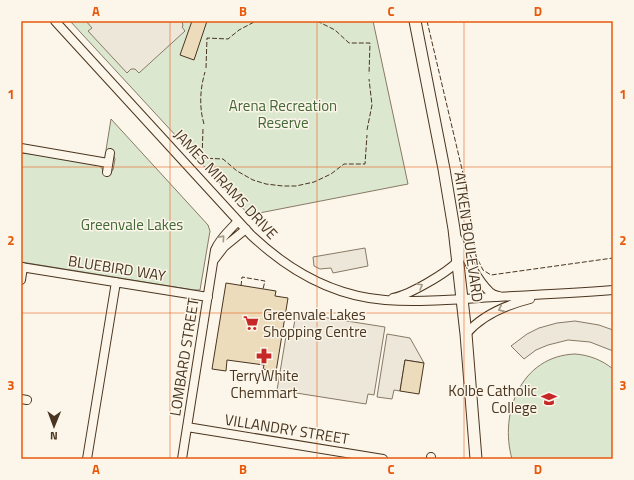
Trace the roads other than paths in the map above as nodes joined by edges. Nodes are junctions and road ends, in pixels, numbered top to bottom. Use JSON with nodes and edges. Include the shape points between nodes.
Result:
{"nodes":[{"id":1,"x":55,"y":21,"type":"edge"},
{"id":2,"x":415,"y":21,"type":"edge"},
{"id":3,"x":21,"y":148,"type":"edge"},
{"id":4,"x":110,"y":153,"type":"dead end"},
{"id":5,"x":108,"y":163,"type":"junction"},
{"id":6,"x":107,"y":172,"type":"dead end"},
{"id":7,"x":238,"y":221,"type":"junction"},
{"id":8,"x":246,"y":229,"type":"junction"},
{"id":9,"x":454,"y":229,"type":"junction"},
{"id":10,"x":214,"y":260,"type":"junction"},
{"id":11,"x":458,"y":261,"type":"junction"},
{"id":12,"x":22,"y":267,"type":"edge"},
{"id":13,"x":21,"y":280,"type":"edge"},
{"id":14,"x":116,"y":282,"type":"junction"},
{"id":15,"x":613,"y":290,"type":"edge"},
{"id":16,"x":552,"y":294,"type":"junction"},
{"id":17,"x":504,"y":296,"type":"junction"},
{"id":18,"x":208,"y":297,"type":"junction"},
{"id":19,"x":462,"y":299,"type":"junction"},
{"id":20,"x":384,"y":300,"type":"junction"},
{"id":21,"x":466,"y":334,"type":"junction"},
{"id":22,"x":187,"y":427,"type":"junction"},
{"id":23,"x":87,"y":459,"type":"edge"},
{"id":24,"x":182,"y":459,"type":"edge"},
{"id":25,"x":384,"y":459,"type":"edge"},
{"id":26,"x":476,"y":459,"type":"edge"}],
"edges":[{"from":1,"to":7,"type":"street","name":"JAMES MIRAMS DRIVE"},
{"from":2,"to":9,"type":"main road","name":"AITKEN BOULEVARD"},
{"from":3,"to":5,"type":"street"},
{"from":4,"to":5,"type":"street"},
{"from":5,"to":6,"type":"street"},
{"from":7,"to":8,"type":"street","name":"JAMES MIRAMS DRIVE"},
{"from":10,"to":7,"type":"street","name":"LOMBARD STREET","one_way":true,"via":[[217,244]]},
{"from":8,"to":10,"type":"street","via":[[224,247]]},
{"from":8,"to":20,"type":"street","name":"JAMES MIRAMS DRIVE","via":[[274,254],[306,276],[350,294]]},
{"from":9,"to":11,"type":"main road","name":"AITKEN BOULEVARD"},
{"from":9,"to":17,"type":"street","via":[[472,268],[487,289],[494,295]]},
{"from":10,"to":18,"type":"street","name":"LOMBARD STREET"},
{"from":11,"to":19,"type":"main road","name":"AITKEN BOULEVARD"},
{"from":20,"to":11,"type":"street","one_way":true,"via":[[403,295]]},
{"from":12,"to":13,"type":"street"},
{"from":12,"to":14,"type":"street","name":"BLUEBIRD WAY"},
{"from":14,"to":18,"type":"street","name":"BLUEBIRD WAY"},
{"from":14,"to":23,"type":"street"},
{"from":15,"to":16,"type":"street"},
{"from":16,"to":17,"type":"street","name":"JAMES MIRAMS DRIVE"},
{"from":16,"to":21,"type":"street","one_way":true,"via":[[517,302],[493,313],[478,322]]},
{"from":17,"to":19,"type":"street","name":"JAMES MIRAMS DRIVE"},
{"from":18,"to":22,"type":"street","name":"LOMBARD STREET"},
{"from":19,"to":20,"type":"street","name":"JAMES MIRAMS DRIVE"},
{"from":19,"to":21,"type":"main road","name":"AITKEN BOULEVARD"},
{"from":21,"to":26,"type":"main road","name":"AITKEN BOULEVARD"},
{"from":22,"to":24,"type":"street","name":"LOMBARD STREET"},
{"from":22,"to":25,"type":"street","name":"VILLANDRY STREET"}]}
